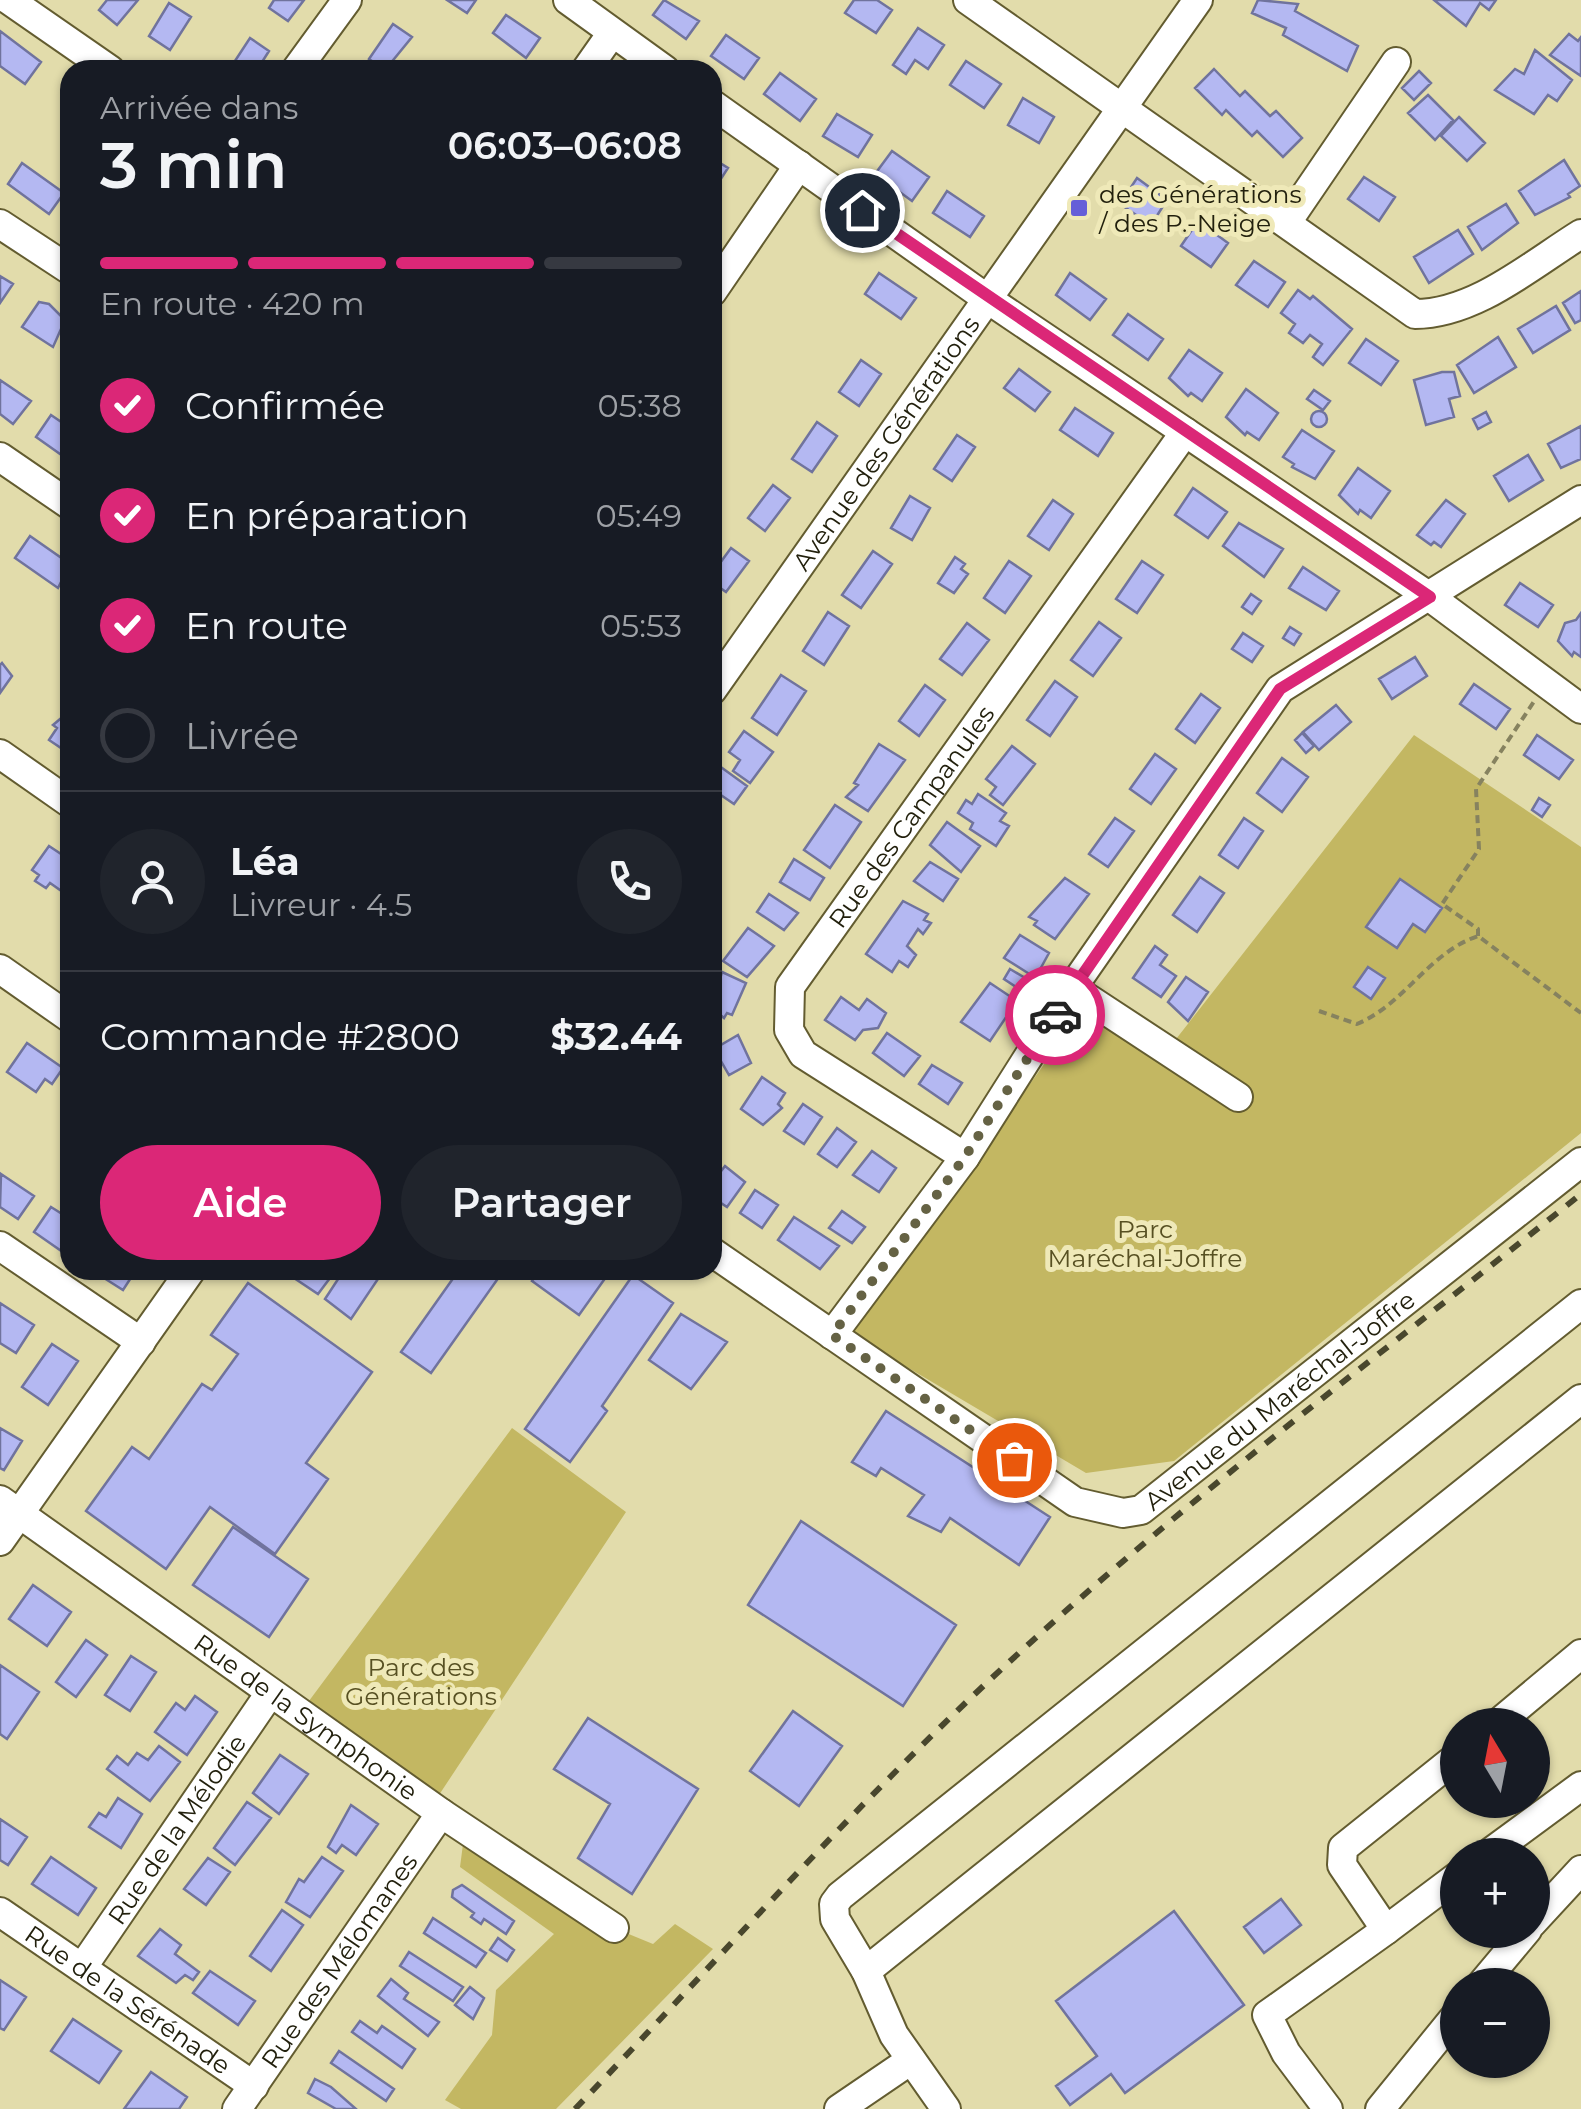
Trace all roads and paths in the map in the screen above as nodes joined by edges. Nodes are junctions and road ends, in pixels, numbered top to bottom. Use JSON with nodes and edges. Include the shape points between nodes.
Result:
{"nodes":[{"id":1,"x":9,"y":0,"type":"edge"},
{"id":2,"x":347,"y":0,"type":"edge"},
{"id":3,"x":568,"y":0,"type":"edge"},
{"id":4,"x":968,"y":0,"type":"edge"},
{"id":5,"x":1198,"y":0,"type":"edge"},
{"id":6,"x":612,"y":33,"type":"junction"},
{"id":7,"x":96,"y":60,"type":"edge"},
{"id":8,"x":303,"y":60,"type":"edge"},
{"id":9,"x":593,"y":60,"type":"edge"},
{"id":10,"x":650,"y":60,"type":"edge"},
{"id":11,"x":1396,"y":62,"type":"dead end"},
{"id":12,"x":1122,"y":109,"type":"junction"},
{"id":13,"x":722,"y":111,"type":"edge"},
{"id":14,"x":800,"y":165,"type":"junction"},
{"id":15,"x":1287,"y":222,"type":"junction"},
{"id":16,"x":0,"y":224,"type":"edge"},
{"id":17,"x":1581,"y":234,"type":"edge"},
{"id":18,"x":60,"y":263,"type":"edge"},
{"id":19,"x":722,"y":278,"type":"edge"},
{"id":20,"x":989,"y":300,"type":"junction"},
{"id":21,"x":1186,"y":432,"type":"junction"},
{"id":22,"x":0,"y":457,"type":"edge"},
{"id":23,"x":60,"y":498,"type":"edge"},
{"id":24,"x":1581,"y":500,"type":"edge"},
{"id":25,"x":1430,"y":597,"type":"junction"},
{"id":26,"x":722,"y":676,"type":"edge"},
{"id":27,"x":1546,"y":684,"type":"junction"},
{"id":28,"x":1581,"y":709,"type":"edge"},
{"id":29,"x":0,"y":754,"type":"edge"},
{"id":30,"x":60,"y":796,"type":"edge"},
{"id":31,"x":1478,"y":936,"type":"junction"},
{"id":32,"x":0,"y":969,"type":"edge"},
{"id":33,"x":1072,"y":988,"type":"junction"},
{"id":34,"x":60,"y":1011,"type":"edge"},
{"id":35,"x":1319,"y":1012,"type":"dead end"},
{"id":36,"x":1581,"y":1012,"type":"edge"},
{"id":37,"x":1238,"y":1097,"type":"dead end"},
{"id":38,"x":965,"y":1157,"type":"junction"},
{"id":39,"x":1581,"y":1162,"type":"edge"},
{"id":40,"x":0,"y":1246,"type":"edge"},
{"id":41,"x":722,"y":1259,"type":"edge"},
{"id":42,"x":185,"y":1280,"type":"edge"},
{"id":43,"x":1581,"y":1304,"type":"edge"},
{"id":44,"x":832,"y":1335,"type":"junction"},
{"id":45,"x":141,"y":1342,"type":"junction"},
{"id":46,"x":1581,"y":1399,"type":"edge"},
{"id":47,"x":10,"y":1507,"type":"edge"},
{"id":48,"x":0,"y":1541,"type":"edge"},
{"id":49,"x":1581,"y":1654,"type":"edge"},
{"id":50,"x":270,"y":1693,"type":"junction"},
{"id":51,"x":1516,"y":1708,"type":"edge"},
{"id":52,"x":1440,"y":1770,"type":"edge"},
{"id":53,"x":1581,"y":1786,"type":"edge"},
{"id":54,"x":441,"y":1813,"type":"junction"},
{"id":55,"x":1511,"y":1838,"type":"edge"},
{"id":56,"x":1581,"y":1870,"type":"edge"},
{"id":57,"x":1440,"y":1890,"type":"edge"},
{"id":58,"x":1550,"y":1900,"type":"edge"},
{"id":59,"x":0,"y":1912,"type":"edge"},
{"id":60,"x":614,"y":1928,"type":"dead end"},
{"id":61,"x":1386,"y":1930,"type":"junction"},
{"id":62,"x":1509,"y":1948,"type":"edge"},
{"id":63,"x":82,"y":1968,"type":"junction"},
{"id":64,"x":1494,"y":1968,"type":"edge"},
{"id":65,"x":866,"y":1972,"type":"junction"},
{"id":66,"x":1440,"y":2035,"type":"edge"},
{"id":67,"x":911,"y":2060,"type":"junction"},
{"id":68,"x":254,"y":2086,"type":"junction"},
{"id":69,"x":238,"y":2109,"type":"edge"},
{"id":70,"x":839,"y":2109,"type":"edge"},
{"id":71,"x":946,"y":2109,"type":"edge"},
{"id":72,"x":1328,"y":2109,"type":"edge"},
{"id":73,"x":1380,"y":2109,"type":"edge"}],
"edges":[{"from":1,"to":7,"type":"street"},
{"from":2,"to":8,"type":"street"},
{"from":3,"to":6,"type":"street"},
{"from":4,"to":12,"type":"street"},
{"from":5,"to":12,"type":"street","name":"Avenue des Générations"},
{"from":6,"to":9,"type":"street"},
{"from":6,"to":10,"type":"street"},
{"from":11,"to":15,"type":"street"},
{"from":12,"to":15,"type":"street"},
{"from":12,"to":20,"type":"street","name":"Avenue des Générations"},
{"from":13,"to":14,"type":"street"},
{"from":14,"to":19,"type":"street"},
{"from":14,"to":20,"type":"street"},
{"from":15,"to":17,"type":"street","via":[[1415,314],[1466,304]]},
{"from":16,"to":18,"type":"street"},
{"from":20,"to":21,"type":"street"},
{"from":20,"to":26,"type":"street","name":"Avenue des Générations"},
{"from":21,"to":25,"type":"street"},
{"from":21,"to":38,"type":"street","name":"Rue des Campanules","via":[[790,986],[786,1015],[803,1054]]},
{"from":22,"to":23,"type":"street"},
{"from":24,"to":25,"type":"street"},
{"from":25,"to":27,"type":"street"},
{"from":25,"to":33,"type":"street","via":[[1280,689]]},
{"from":27,"to":28,"type":"street"},
{"from":27,"to":31,"type":"path","via":[[1476,790],[1479,849],[1442,904],[1478,928]]},
{"from":29,"to":30,"type":"street"},
{"from":31,"to":35,"type":"path","via":[[1452,945],[1380,1014],[1357,1024]]},
{"from":31,"to":36,"type":"path"},
{"from":32,"to":34,"type":"street"},
{"from":33,"to":37,"type":"street"},
{"from":33,"to":38,"type":"street"},
{"from":38,"to":44,"type":"street"},
{"from":39,"to":44,"type":"street","name":"Avenue du Maréchal-Joffre","via":[[1142,1510],[1123,1513],[1075,1502]]},
{"from":40,"to":45,"type":"street"},
{"from":41,"to":44,"type":"street","name":"Avenue du Maréchal-Joffre"},
{"from":42,"to":45,"type":"street"},
{"from":43,"to":65,"type":"street","via":[[848,1887],[833,1911]]},
{"from":45,"to":47,"type":"street"},
{"from":46,"to":65,"type":"street"},
{"from":47,"to":48,"type":"street"},
{"from":47,"to":50,"type":"street","name":"Rue de la Symphonie"},
{"from":49,"to":51,"type":"street"},
{"from":50,"to":54,"type":"street","name":"Rue de la Symphonie"},
{"from":50,"to":63,"type":"street","name":"Rue de la Mélodie"},
{"from":52,"to":61,"type":"street","via":[[1343,1848],[1342,1865]]},
{"from":53,"to":55,"type":"street"},
{"from":54,"to":60,"type":"street","name":"Rue de la Symphonie"},
{"from":54,"to":68,"type":"street","name":"Rue des Mélomanes"},
{"from":56,"to":58,"type":"street"},
{"from":57,"to":61,"type":"street"},
{"from":59,"to":63,"type":"street","name":"Rue de la Sérénade"},
{"from":61,"to":72,"type":"street","via":[[1267,2015]]},
{"from":62,"to":64,"type":"street"},
{"from":63,"to":68,"type":"street","name":"Rue de la Sérénade"},
{"from":65,"to":67,"type":"street"},
{"from":66,"to":73,"type":"street"},
{"from":67,"to":70,"type":"street"},
{"from":67,"to":71,"type":"street"},
{"from":68,"to":69,"type":"street","name":"Rue des Mélomanes"}]}
